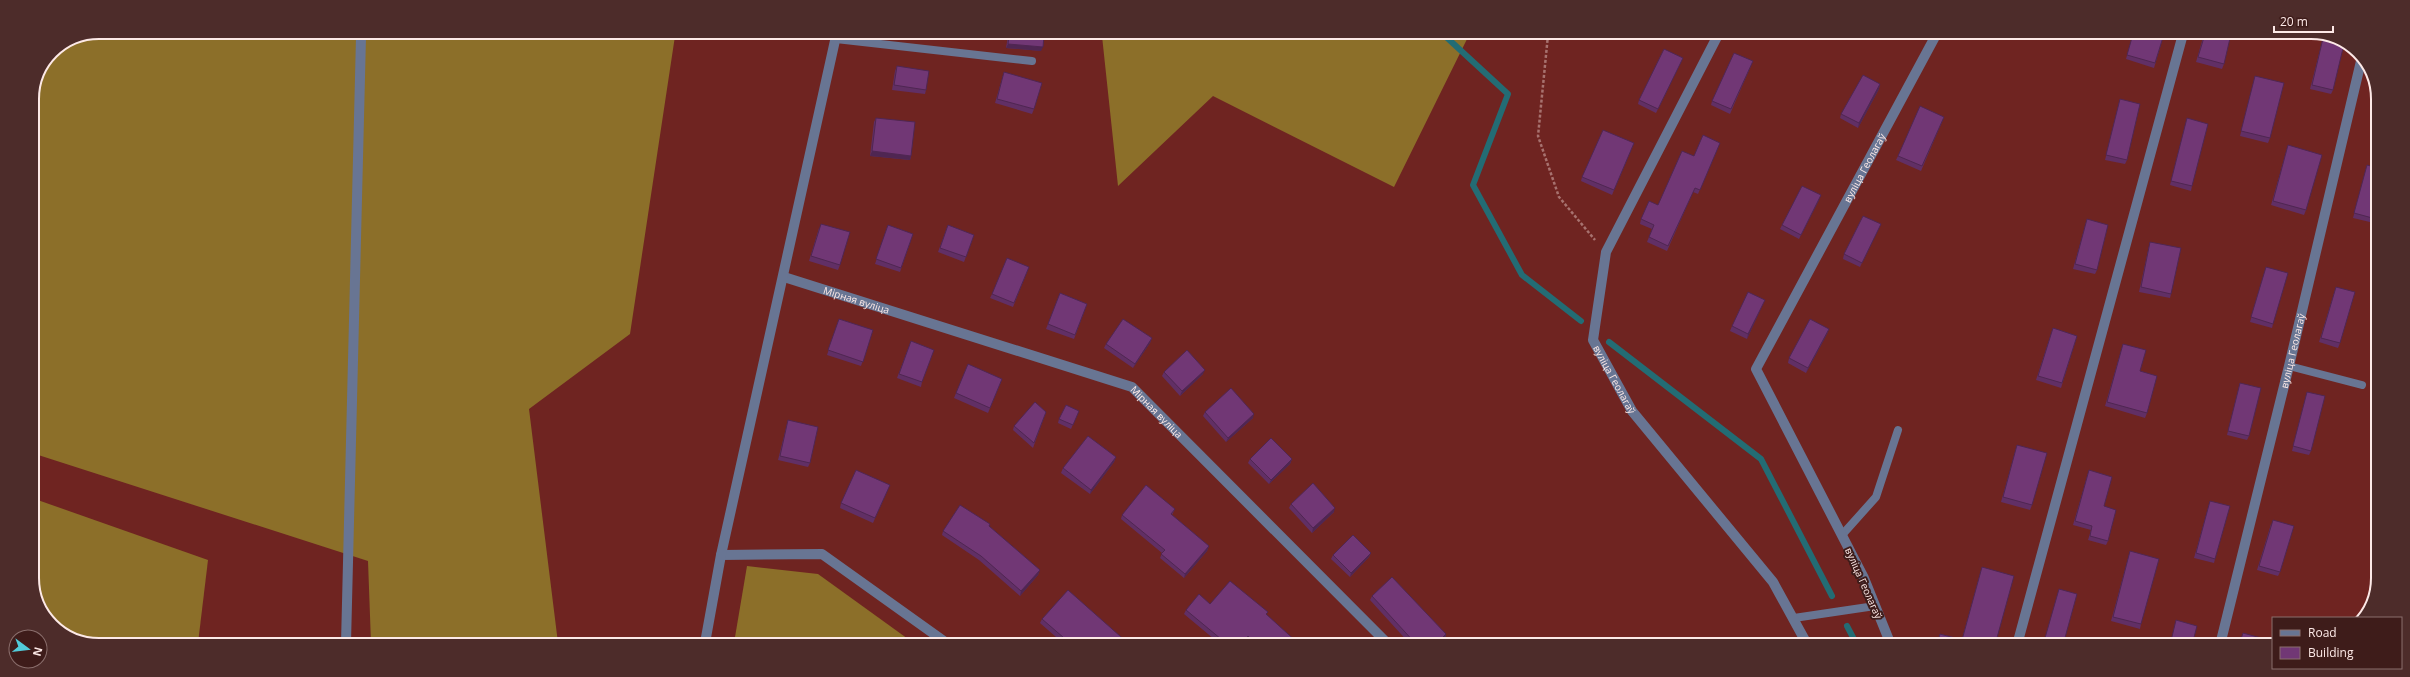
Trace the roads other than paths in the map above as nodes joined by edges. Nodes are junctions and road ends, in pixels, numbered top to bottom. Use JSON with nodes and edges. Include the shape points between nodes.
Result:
{"nodes":[{"id":1,"x":361,"y":39,"type":"edge"},
{"id":2,"x":836,"y":39,"type":"edge"},
{"id":3,"x":852,"y":39,"type":"edge"},
{"id":4,"x":1716,"y":39,"type":"edge"},
{"id":5,"x":1934,"y":39,"type":"edge"},
{"id":6,"x":2183,"y":39,"type":"edge"},
{"id":7,"x":1032,"y":61,"type":"dead end"},
{"id":8,"x":2360,"y":65,"type":"edge"},
{"id":9,"x":784,"y":277,"type":"junction"},
{"id":10,"x":2289,"y":366,"type":"junction"},
{"id":11,"x":2362,"y":385,"type":"dead end"},
{"id":12,"x":1898,"y":430,"type":"dead end"},
{"id":13,"x":1842,"y":535,"type":"junction"},
{"id":14,"x":721,"y":555,"type":"junction"},
{"id":15,"x":1875,"y":606,"type":"junction"},
{"id":16,"x":1794,"y":618,"type":"junction"},
{"id":17,"x":346,"y":638,"type":"edge"},
{"id":18,"x":706,"y":638,"type":"edge"},
{"id":19,"x":940,"y":638,"type":"edge"},
{"id":20,"x":1382,"y":638,"type":"edge"},
{"id":21,"x":1804,"y":638,"type":"edge"},
{"id":22,"x":1888,"y":638,"type":"edge"},
{"id":23,"x":2019,"y":638,"type":"edge"},
{"id":24,"x":2222,"y":638,"type":"edge"}],
"edges":[{"from":1,"to":17,"type":"street"},
{"from":2,"to":9,"type":"street"},
{"from":3,"to":7,"type":"lane"},
{"from":4,"to":16,"type":"street","name":"вуліца Геолагаў","via":[[1606,252],[1593,340],[1632,411],[1773,582]]},
{"from":5,"to":13,"type":"street","name":"вуліца Геолагаў","via":[[1756,369]]},
{"from":6,"to":23,"type":"street"},
{"from":8,"to":10,"type":"street","name":"вуліца Геолагаў"},
{"from":9,"to":14,"type":"street"},
{"from":9,"to":20,"type":"street","name":"Мірная вуліца","via":[[1132,387]]},
{"from":10,"to":11,"type":"lane"},
{"from":10,"to":24,"type":"street","name":"вуліца Геолагаў"},
{"from":12,"to":13,"type":"lane","via":[[1876,497]]},
{"from":13,"to":15,"type":"street","name":"вуліца Геолагаў"},
{"from":14,"to":18,"type":"street"},
{"from":14,"to":19,"type":"street","via":[[822,554]]},
{"from":15,"to":16,"type":"lane"},
{"from":15,"to":22,"type":"street","name":"вуліца Геолагаў"},
{"from":16,"to":21,"type":"street","name":"вуліца Геолагаў"}]}
